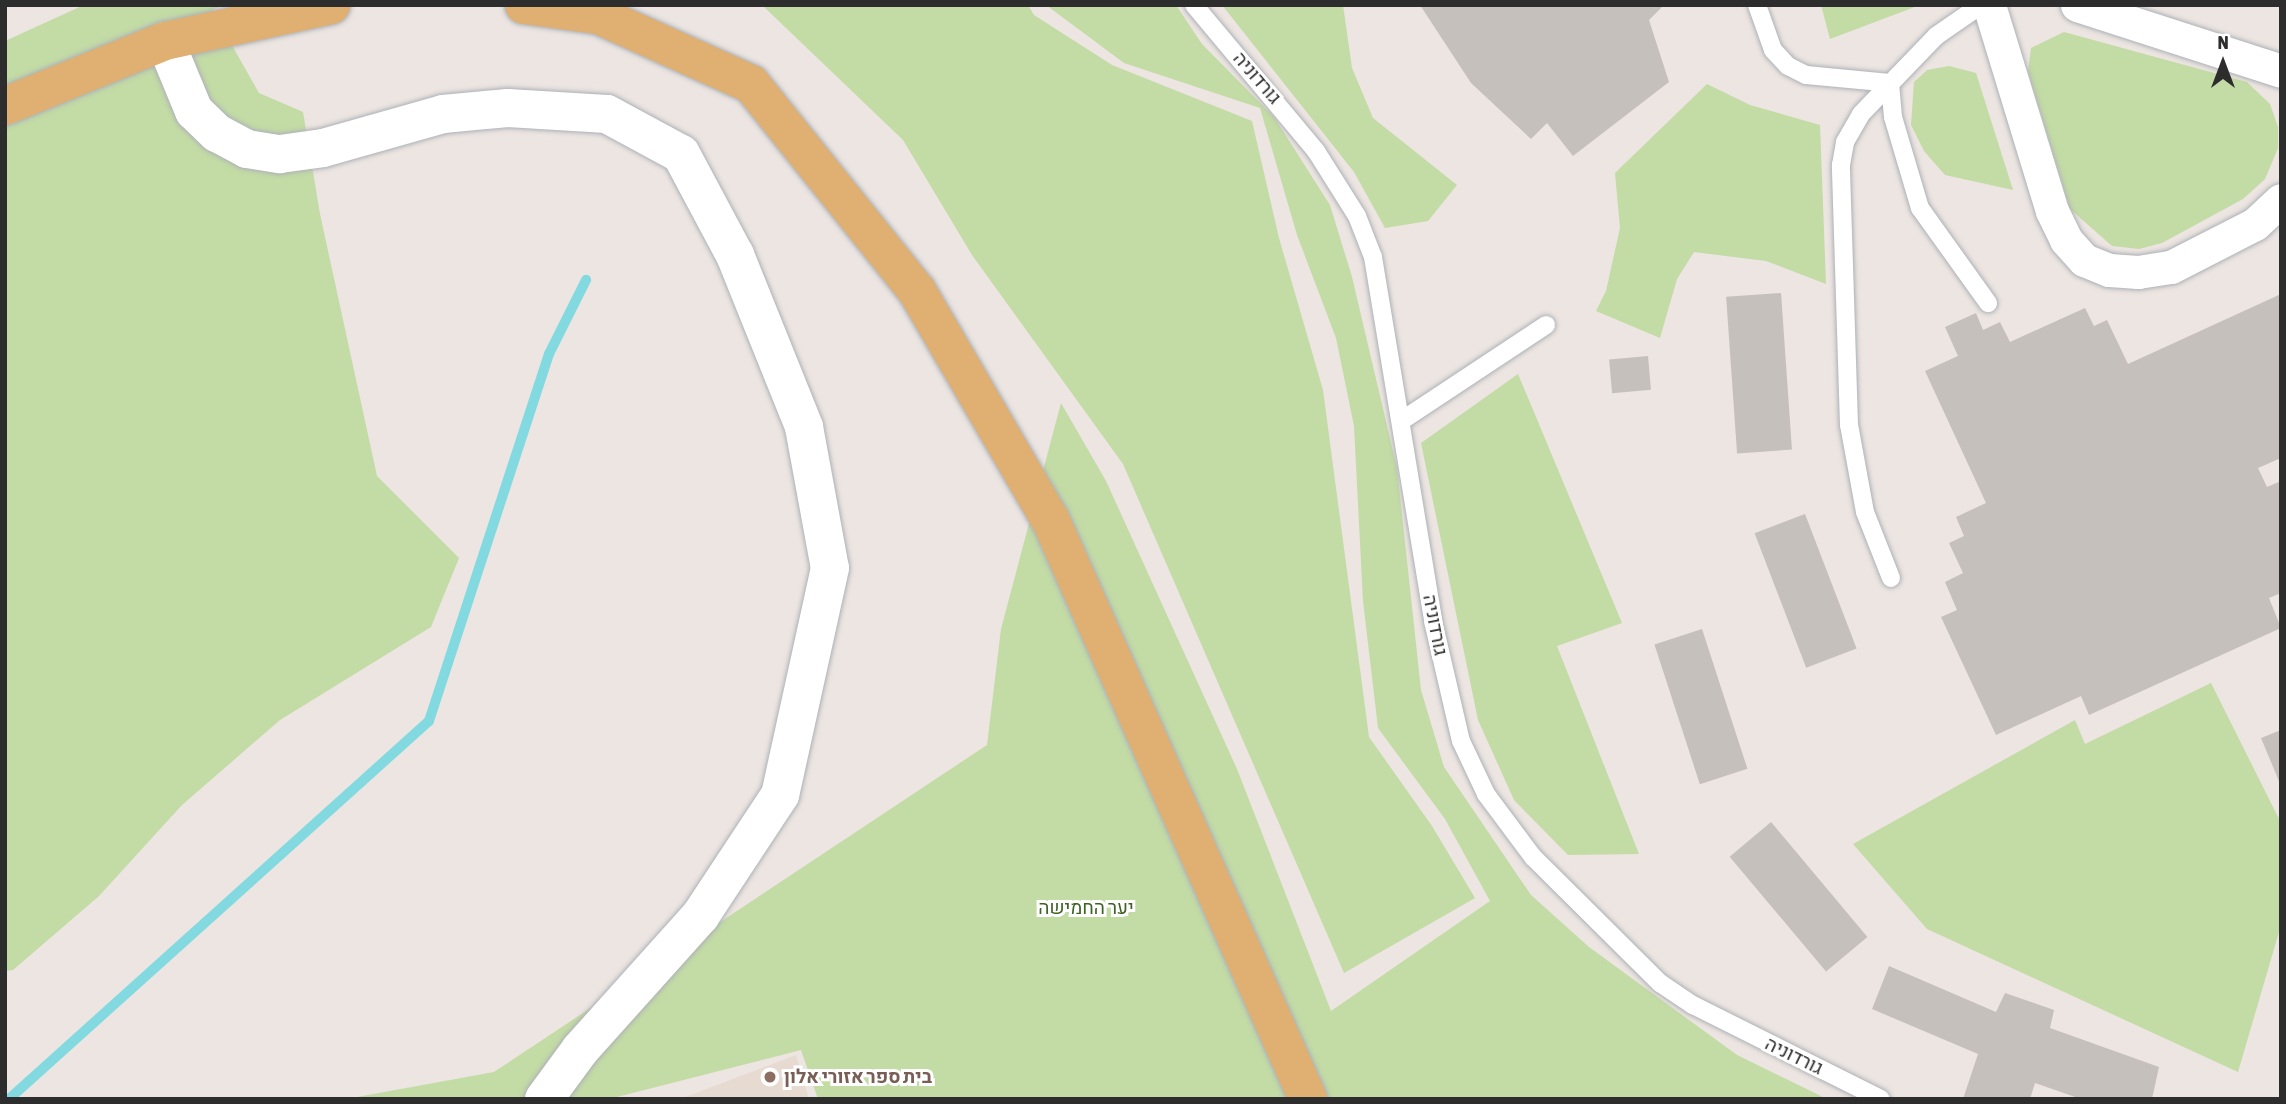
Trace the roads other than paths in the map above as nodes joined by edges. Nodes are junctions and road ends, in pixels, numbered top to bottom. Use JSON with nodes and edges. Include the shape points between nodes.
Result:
{"nodes":[{"id":1,"x":331,"y":5,"type":"edge"},
{"id":2,"x":524,"y":5,"type":"edge"},
{"id":3,"x":1194,"y":5,"type":"edge"},
{"id":4,"x":1757,"y":5,"type":"edge"},
{"id":5,"x":1981,"y":5,"type":"edge"},
{"id":6,"x":1989,"y":5,"type":"edge"},
{"id":7,"x":2077,"y":5,"type":"edge"},
{"id":8,"x":165,"y":41,"type":"junction"},
{"id":9,"x":2281,"y":71,"type":"edge"},
{"id":10,"x":1890,"y":83,"type":"junction"},
{"id":11,"x":5,"y":106,"type":"edge"},
{"id":12,"x":2281,"y":200,"type":"edge"},
{"id":13,"x":1987,"y":303,"type":"dead end"},
{"id":14,"x":1546,"y":325,"type":"dead end"},
{"id":15,"x":1401,"y":421,"type":"junction"},
{"id":16,"x":1891,"y":578,"type":"dead end"},
{"id":17,"x":544,"y":1099,"type":"edge"},
{"id":18,"x":1307,"y":1099,"type":"edge"},
{"id":19,"x":1881,"y":1099,"type":"edge"}],
"edges":[{"from":1,"to":8,"type":"main road"},
{"from":2,"to":18,"type":"main road","via":[[598,15],[751,84],[917,291],[1051,520]]},
{"from":3,"to":15,"type":"lane","name":"גורדוניה","via":[[1290,116],[1357,216],[1382,297]]},
{"from":4,"to":10,"type":"lane","via":[[1773,50],[1787,66],[1806,75]]},
{"from":5,"to":10,"type":"lane","via":[[1936,36]]},
{"from":6,"to":12,"type":"street","via":[[2052,211],[2066,240],[2084,260],[2128,272],[2171,267],[2255,224]]},
{"from":7,"to":9,"type":"street"},
{"from":8,"to":11,"type":"main road"},
{"from":8,"to":17,"type":"main road","via":[[194,110],[217,132],[247,149],[279,154],[323,148],[443,114],[508,108],[607,114],[681,154],[735,255],[804,427],[830,568],[780,795],[701,915],[580,1050]]},
{"from":10,"to":13,"type":"lane","via":[[1894,117],[1920,208]]},
{"from":10,"to":16,"type":"lane","via":[[1861,114],[1845,142],[1841,165],[1849,425],[1866,512]]},
{"from":14,"to":15,"type":"lane"},
{"from":15,"to":19,"type":"lane","name":"גורדוניה","via":[[1433,621],[1461,741],[1486,794],[1533,857],[1660,983],[1703,1010]]}]}
